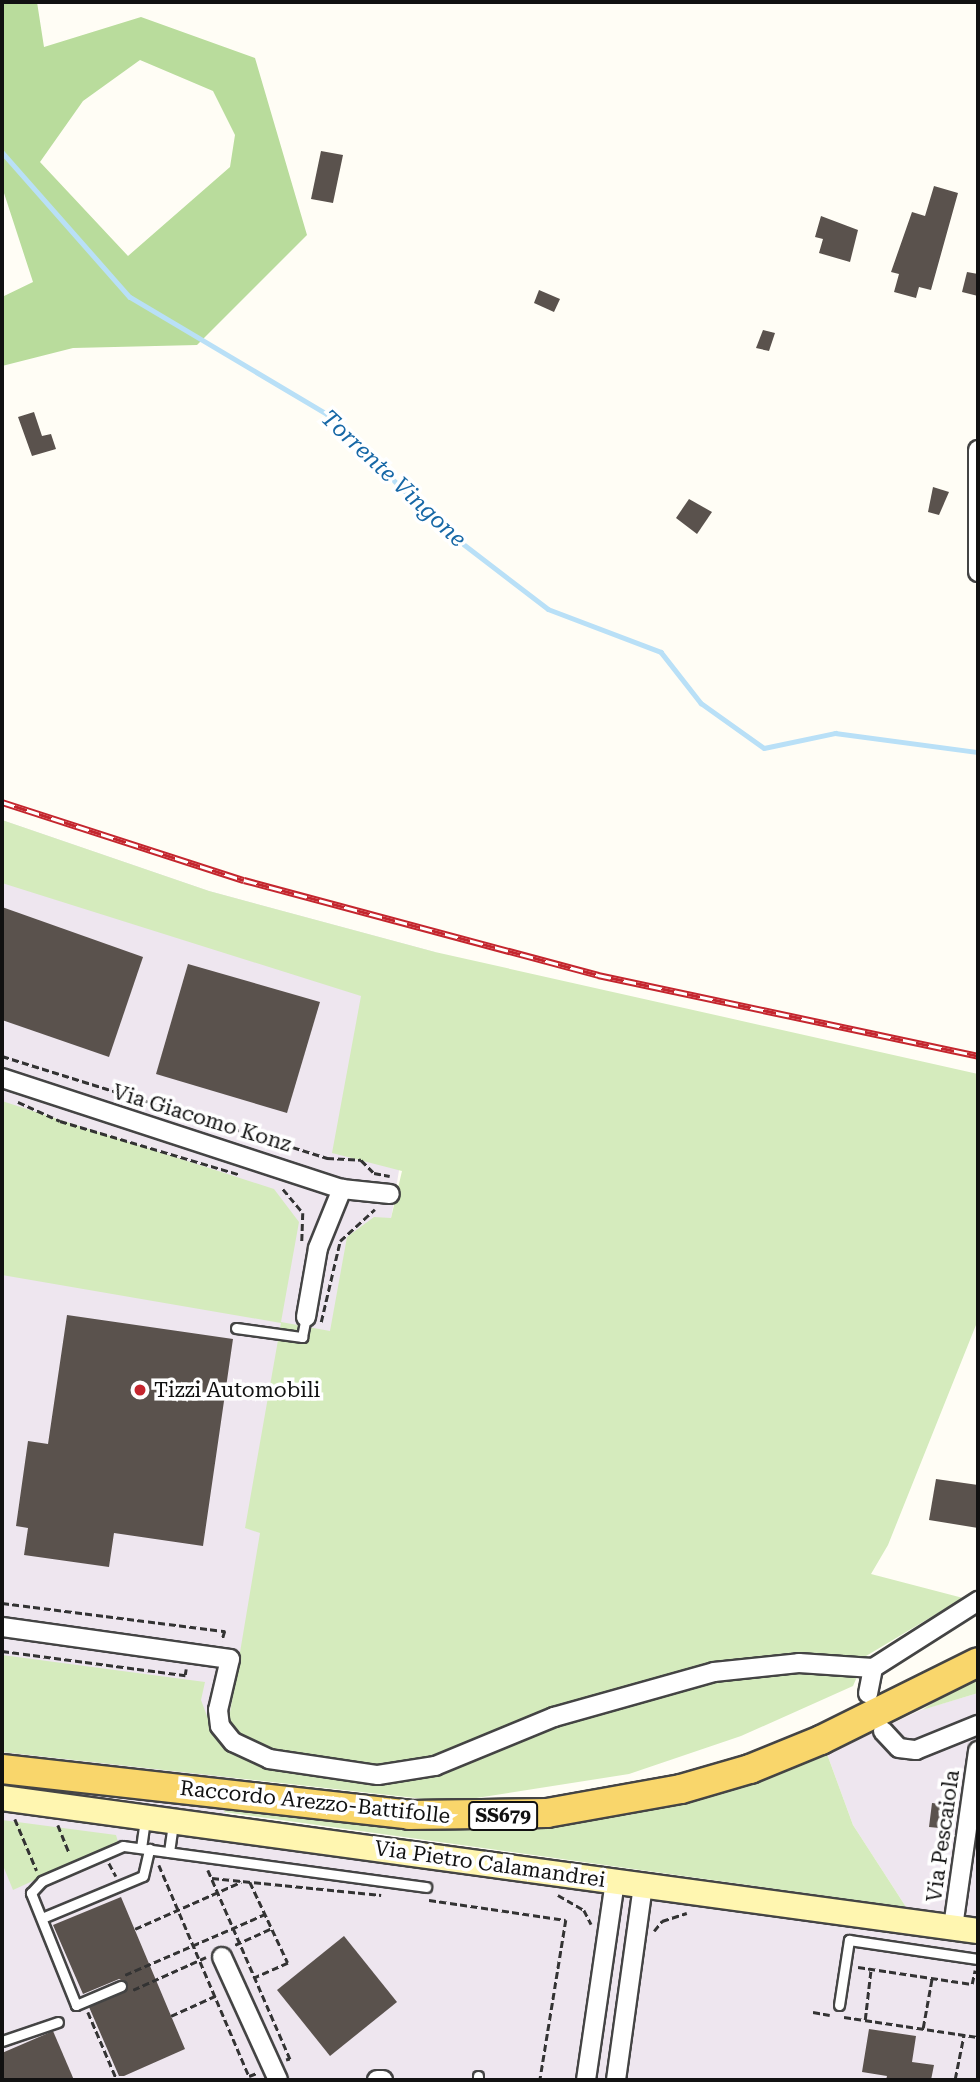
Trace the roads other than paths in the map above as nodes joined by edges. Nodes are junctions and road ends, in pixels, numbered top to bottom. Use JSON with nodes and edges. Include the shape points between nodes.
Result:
{"nodes":[{"id":1,"x":978,"y":450,"type":"edge"},
{"id":2,"x":978,"y":572,"type":"edge"},
{"id":3,"x":2,"y":1078,"type":"edge"},
{"id":4,"x":342,"y":1189,"type":"junction"},
{"id":5,"x":390,"y":1194,"type":"road end"},
{"id":6,"x":306,"y":1317,"type":"joint"},
{"id":7,"x":236,"y":1328,"type":"dead end"},
{"id":8,"x":978,"y":1601,"type":"edge"},
{"id":9,"x":2,"y":1627,"type":"edge"},
{"id":10,"x":978,"y":1662,"type":"edge"},
{"id":11,"x":873,"y":1668,"type":"junction"},
{"id":12,"x":868,"y":1694,"type":"dead end"},
{"id":13,"x":883,"y":1731,"type":"dead end"},
{"id":14,"x":976,"y":1732,"type":"edge"},
{"id":15,"x":978,"y":1751,"type":"edge"},
{"id":16,"x":2,"y":1769,"type":"edge"},
{"id":17,"x":8,"y":1807,"type":"edge"},
{"id":18,"x":145,"y":1816,"type":"junction"},
{"id":19,"x":173,"y":1820,"type":"junction"},
{"id":20,"x":145,"y":1849,"type":"junction"},
{"id":21,"x":169,"y":1852,"type":"junction"},
{"id":22,"x":615,"y":1881,"type":"junction"},
{"id":23,"x":643,"y":1885,"type":"junction"},
{"id":24,"x":426,"y":1886,"type":"dead end"},
{"id":25,"x":42,"y":1918,"type":"junction"},
{"id":26,"x":953,"y":1927,"type":"junction"},
{"id":27,"x":978,"y":1931,"type":"edge"},
{"id":28,"x":222,"y":1956,"type":"dead end"},
{"id":29,"x":976,"y":1964,"type":"edge"},
{"id":30,"x":120,"y":1982,"type":"road end"},
{"id":31,"x":839,"y":2005,"type":"dead end"},
{"id":32,"x":58,"y":2022,"type":"dead end"},
{"id":33,"x":2,"y":2041,"type":"edge"},
{"id":34,"x":279,"y":2072,"type":"edge"},
{"id":35,"x":377,"y":2080,"type":"edge"},
{"id":36,"x":383,"y":2080,"type":"edge"},
{"id":37,"x":586,"y":2080,"type":"edge"},
{"id":38,"x":616,"y":2080,"type":"edge"}],
"edges":[{"from":1,"to":2,"type":"street"},
{"from":3,"to":4,"type":"street","name":"Via Giacomo Konz"},
{"from":4,"to":5,"type":"street","name":"Via Giacomo Konz"},
{"from":4,"to":6,"type":"street","via":[[318,1248]]},
{"from":6,"to":7,"type":"lane","via":[[302,1337]]},
{"from":8,"to":11,"type":"street"},
{"from":9,"to":11,"type":"street","via":[[230,1659],[218,1710],[220,1726],[233,1742],[269,1759],[378,1774],[435,1766],[554,1717],[714,1672],[800,1663]]},
{"from":10,"to":16,"type":"main road","name":"Raccordo Arezzo-Battifolle","number":"SS679","via":[[821,1740],[750,1769],[654,1795],[547,1813],[409,1815]]},
{"from":11,"to":12,"type":"street"},
{"from":13,"to":14,"type":"street","via":[[899,1748],[916,1750]]},
{"from":15,"to":26,"type":"street","name":"Via Pescaiola"},
{"from":17,"to":18,"type":"main road","name":"Via Pietro Calamandrei"},
{"from":18,"to":19,"type":"main road","name":"Via Pietro Calamandrei"},
{"from":18,"to":20,"type":"lane"},
{"from":19,"to":21,"type":"lane"},
{"from":19,"to":22,"type":"main road","name":"Via Pietro Calamandrei"},
{"from":20,"to":21,"type":"lane"},
{"from":20,"to":25,"type":"lane","via":[[143,1876]]},
{"from":20,"to":25,"type":"lane","via":[[123,1846],[42,1881],[32,1894]]},
{"from":21,"to":24,"type":"lane"},
{"from":22,"to":23,"type":"main road","name":"Via Pietro Calamandrei"},
{"from":22,"to":37,"type":"street"},
{"from":23,"to":26,"type":"main road","name":"Via Pietro Calamandrei"},
{"from":23,"to":38,"type":"street"},
{"from":25,"to":30,"type":"lane","via":[[76,2005]]},
{"from":26,"to":27,"type":"main road","name":"Via Pietro Calamandrei"},
{"from":28,"to":34,"type":"street"},
{"from":29,"to":31,"type":"lane","via":[[849,1940]]},
{"from":32,"to":33,"type":"lane"},
{"from":35,"to":36,"type":"street"}]}
